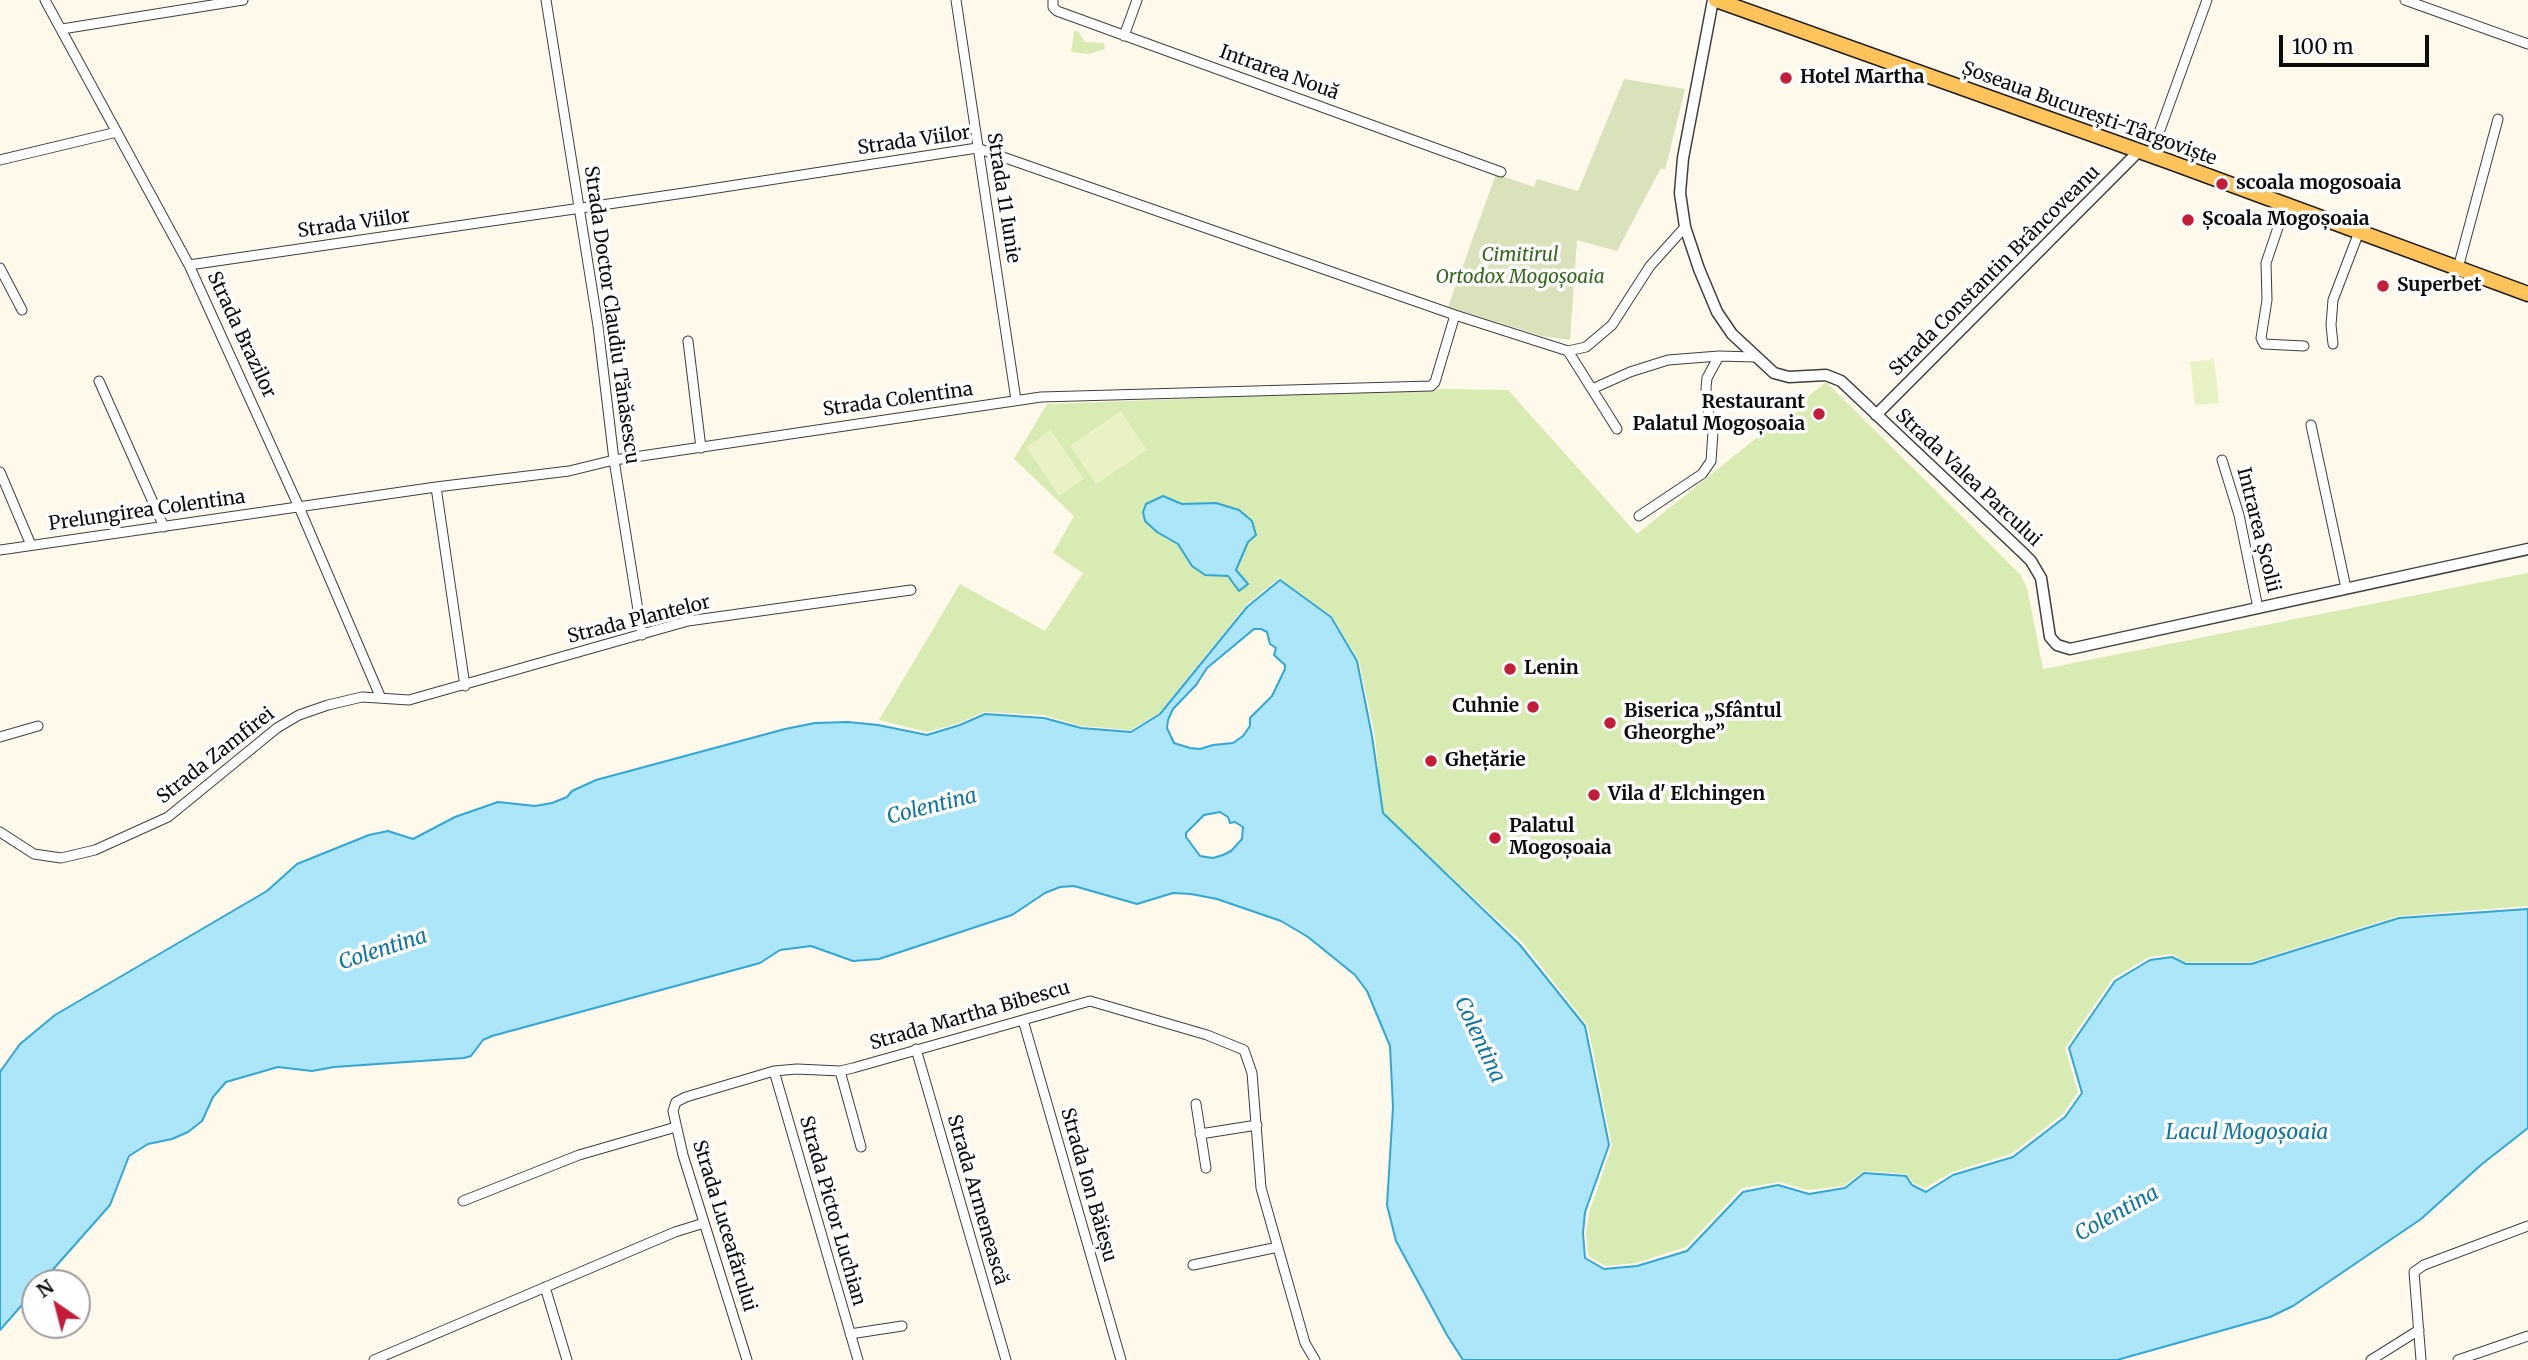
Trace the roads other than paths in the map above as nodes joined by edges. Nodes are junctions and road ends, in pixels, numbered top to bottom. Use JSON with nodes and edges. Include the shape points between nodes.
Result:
{"nodes":[{"id":1,"x":45,"y":0,"type":"edge"},
{"id":2,"x":243,"y":0,"type":"edge"},
{"id":3,"x":545,"y":0,"type":"edge"},
{"id":4,"x":956,"y":0,"type":"edge"},
{"id":5,"x":1053,"y":0,"type":"edge"},
{"id":6,"x":1137,"y":0,"type":"edge"},
{"id":7,"x":1714,"y":0,"type":"edge"},
{"id":8,"x":2207,"y":0,"type":"edge"},
{"id":9,"x":2405,"y":0,"type":"edge"},
{"id":10,"x":62,"y":29,"type":"junction"},
{"id":11,"x":1124,"y":36,"type":"junction"},
{"id":12,"x":2528,"y":44,"type":"edge"},
{"id":13,"x":2498,"y":119,"type":"dead end"},
{"id":14,"x":117,"y":132,"type":"junction"},
{"id":15,"x":977,"y":148,"type":"junction"},
{"id":16,"x":2145,"y":153,"type":"junction"},
{"id":17,"x":0,"y":160,"type":"edge"},
{"id":18,"x":1501,"y":172,"type":"dead end"},
{"id":19,"x":2286,"y":204,"type":"junction"},
{"id":20,"x":579,"y":208,"type":"junction"},
{"id":21,"x":1685,"y":227,"type":"junction"},
{"id":22,"x":2360,"y":232,"type":"junction"},
{"id":23,"x":189,"y":265,"type":"junction"},
{"id":24,"x":0,"y":268,"type":"edge"},
{"id":25,"x":2458,"y":268,"type":"junction"},
{"id":26,"x":2528,"y":294,"type":"edge"},
{"id":27,"x":22,"y":310,"type":"dead end"},
{"id":28,"x":1455,"y":315,"type":"junction"},
{"id":29,"x":688,"y":341,"type":"dead end"},
{"id":30,"x":2333,"y":344,"type":"dead end"},
{"id":31,"x":2304,"y":346,"type":"dead end"},
{"id":32,"x":1568,"y":351,"type":"junction"},
{"id":33,"x":1718,"y":356,"type":"junction"},
{"id":34,"x":1754,"y":357,"type":"junction"},
{"id":35,"x":99,"y":381,"type":"dead end"},
{"id":36,"x":1592,"y":389,"type":"junction"},
{"id":37,"x":1016,"y":400,"type":"junction"},
{"id":38,"x":1876,"y":415,"type":"junction"},
{"id":39,"x":2311,"y":425,"type":"dead end"},
{"id":40,"x":1618,"y":429,"type":"dead end"},
{"id":41,"x":701,"y":448,"type":"junction"},
{"id":42,"x":614,"y":460,"type":"junction"},
{"id":43,"x":2222,"y":460,"type":"dead end"},
{"id":44,"x":0,"y":472,"type":"edge"},
{"id":45,"x":436,"y":487,"type":"junction"},
{"id":46,"x":299,"y":507,"type":"junction"},
{"id":47,"x":1639,"y":516,"type":"dead end"},
{"id":48,"x":164,"y":527,"type":"junction"},
{"id":49,"x":31,"y":545,"type":"junction"},
{"id":50,"x":2528,"y":549,"type":"edge"},
{"id":51,"x":0,"y":550,"type":"edge"},
{"id":52,"x":2346,"y":588,"type":"junction"},
{"id":53,"x":911,"y":590,"type":"dead end"},
{"id":54,"x":2258,"y":608,"type":"junction"},
{"id":55,"x":642,"y":635,"type":"junction"},
{"id":56,"x":465,"y":686,"type":"junction"},
{"id":57,"x":380,"y":696,"type":"junction"},
{"id":58,"x":38,"y":726,"type":"dead end"},
{"id":59,"x":0,"y":737,"type":"edge"},
{"id":60,"x":0,"y":832,"type":"edge"},
{"id":61,"x":1023,"y":1020,"type":"junction"},
{"id":62,"x":916,"y":1049,"type":"junction"},
{"id":63,"x":840,"y":1070,"type":"junction"},
{"id":64,"x":774,"y":1071,"type":"junction"},
{"id":65,"x":676,"y":1102,"type":"joint"},
{"id":66,"x":1196,"y":1104,"type":"dead end"},
{"id":67,"x":1257,"y":1125,"type":"junction"},
{"id":68,"x":676,"y":1127,"type":"junction"},
{"id":69,"x":1200,"y":1134,"type":"junction"},
{"id":70,"x":861,"y":1147,"type":"dead end"},
{"id":71,"x":1206,"y":1168,"type":"dead end"},
{"id":72,"x":463,"y":1202,"type":"dead end"},
{"id":73,"x":704,"y":1223,"type":"junction"},
{"id":74,"x":2528,"y":1226,"type":"edge"},
{"id":75,"x":1278,"y":1247,"type":"junction"},
{"id":76,"x":1193,"y":1265,"type":"dead end"},
{"id":77,"x":545,"y":1287,"type":"junction"},
{"id":78,"x":902,"y":1326,"type":"dead end"},
{"id":79,"x":2419,"y":1330,"type":"junction"},
{"id":80,"x":850,"y":1334,"type":"junction"},
{"id":81,"x":2528,"y":1336,"type":"edge"},
{"id":82,"x":374,"y":1360,"type":"edge"},
{"id":83,"x":567,"y":1360,"type":"edge"},
{"id":84,"x":747,"y":1360,"type":"edge"},
{"id":85,"x":858,"y":1360,"type":"edge"},
{"id":86,"x":1006,"y":1360,"type":"edge"},
{"id":87,"x":1121,"y":1360,"type":"edge"},
{"id":88,"x":1315,"y":1360,"type":"edge"},
{"id":89,"x":2371,"y":1360,"type":"edge"},
{"id":90,"x":2421,"y":1360,"type":"edge"},
{"id":91,"x":2458,"y":1360,"type":"edge"}],
"edges":[{"from":1,"to":10,"type":"street","name":"Strada Brazilor"},
{"from":2,"to":10,"type":"street"},
{"from":3,"to":20,"type":"street","name":"Strada Doctor Claudiu Tănăsescu"},
{"from":4,"to":15,"type":"street","name":"Strada 11 Iunie"},
{"from":5,"to":11,"type":"street","name":"Intrarea Nouă","via":[[1057,11]]},
{"from":6,"to":11,"type":"street"},
{"from":7,"to":16,"type":"main road","name":"Șoseaua București-Târgoviște"},
{"from":7,"to":21,"type":"street","name":"Strada Valea Parcului","via":[[1681,175]]},
{"from":8,"to":16,"type":"street","name":"Strada Constantin Brâncoveanu"},
{"from":9,"to":12,"type":"street"},
{"from":10,"to":14,"type":"street","name":"Strada Brazilor"},
{"from":11,"to":18,"type":"street","name":"Intrarea Nouă"},
{"from":13,"to":25,"type":"street"},
{"from":14,"to":17,"type":"street"},
{"from":14,"to":23,"type":"street","name":"Strada Brazilor"},
{"from":15,"to":20,"type":"street","name":"Strada Viilor"},
{"from":15,"to":28,"type":"street","name":"Strada Viilor"},
{"from":15,"to":37,"type":"street","name":"Strada 11 Iunie"},
{"from":16,"to":19,"type":"main road","name":"Șoseaua București-Târgoviște"},
{"from":16,"to":38,"type":"street","name":"Strada Constantin Brâncoveanu"},
{"from":19,"to":22,"type":"main road","name":"Șoseaua București-Târgoviște"},
{"from":19,"to":31,"type":"street","via":[[2266,263],[2261,338],[2264,344]]},
{"from":20,"to":23,"type":"street","name":"Strada Viilor"},
{"from":20,"to":42,"type":"street","name":"Strada Doctor Claudiu Tănăsescu"},
{"from":21,"to":32,"type":"street","via":[[1650,266],[1612,325],[1586,347]]},
{"from":21,"to":34,"type":"street","name":"Strada Valea Parcului","via":[[1717,312]]},
{"from":22,"to":25,"type":"main road","name":"Șoseaua București-Târgoviște"},
{"from":22,"to":30,"type":"street","via":[[2333,300]]},
{"from":23,"to":46,"type":"street","name":"Strada Brazilor"},
{"from":24,"to":27,"type":"street"},
{"from":25,"to":26,"type":"main road","name":"Șoseaua București-Târgoviște"},
{"from":28,"to":32,"type":"street","name":"Strada Viilor"},
{"from":28,"to":37,"type":"street","name":"Strada Colentina","via":[[1431,386]]},
{"from":29,"to":41,"type":"street"},
{"from":32,"to":36,"type":"street"},
{"from":33,"to":34,"type":"street"},
{"from":33,"to":36,"type":"street","via":[[1650,365]]},
{"from":33,"to":47,"type":"street","via":[[1706,388],[1712,461],[1702,474]]},
{"from":34,"to":38,"type":"street","name":"Strada Valea Parcului","via":[[1783,376],[1834,377]]},
{"from":35,"to":48,"type":"street"},
{"from":36,"to":40,"type":"street"},
{"from":37,"to":41,"type":"street","name":"Strada Colentina"},
{"from":38,"to":54,"type":"street","name":"Strada Valea Parcului","via":[[2031,561],[2041,578],[2050,637],[2057,645],[2070,649]]},
{"from":39,"to":52,"type":"street"},
{"from":41,"to":42,"type":"street","name":"Strada Colentina"},
{"from":42,"to":45,"type":"street","name":"Strada Colentina","via":[[569,471]]},
{"from":42,"to":55,"type":"street","name":"Strada Doctor Claudiu Tănăsescu"},
{"from":43,"to":54,"type":"street","name":"Intrarea Școlii"},
{"from":44,"to":49,"type":"street"},
{"from":45,"to":46,"type":"street","name":"Strada Colentina"},
{"from":45,"to":56,"type":"street"},
{"from":46,"to":48,"type":"street","name":"Prelungirea Colentina"},
{"from":46,"to":57,"type":"street","name":"Strada Brazilor"},
{"from":48,"to":49,"type":"street","name":"Prelungirea Colentina"},
{"from":49,"to":51,"type":"street","name":"Prelungirea Colentina"},
{"from":50,"to":52,"type":"street","name":"Strada Valea Parcului"},
{"from":52,"to":54,"type":"street","name":"Strada Valea Parcului"},
{"from":53,"to":55,"type":"street","name":"Strada Plantelor","via":[[688,621]]},
{"from":55,"to":56,"type":"street","name":"Strada Plantelor"},
{"from":56,"to":57,"type":"street","name":"Strada Plantelor","via":[[409,700]]},
{"from":57,"to":60,"type":"street","name":"Strada Zamfirei","via":[[353,697],[299,715],[168,817],[95,850],[61,858],[34,854]]},
{"from":58,"to":59,"type":"street"},
{"from":61,"to":62,"type":"street","name":"Strada Martha Bibescu"},
{"from":61,"to":67,"type":"street","name":"Strada Martha Bibescu","via":[[1090,1000],[1234,1045],[1250,1062]]},
{"from":61,"to":87,"type":"street","name":"Strada Ion Băieșu"},
{"from":62,"to":63,"type":"street","name":"Strada Martha Bibescu"},
{"from":62,"to":86,"type":"street","name":"Strada Armenească"},
{"from":63,"to":64,"type":"street","name":"Strada Martha Bibescu"},
{"from":63,"to":70,"type":"street"},
{"from":64,"to":65,"type":"street","name":"Strada Martha Bibescu"},
{"from":64,"to":80,"type":"street","name":"Strada Pictor Luchian"},
{"from":65,"to":68,"type":"street","name":"Strada Luceafărului"},
{"from":66,"to":69,"type":"street"},
{"from":67,"to":69,"type":"street"},
{"from":67,"to":75,"type":"street","name":"Strada Martha Bibescu","via":[[1261,1188]]},
{"from":68,"to":72,"type":"street","via":[[579,1155]]},
{"from":68,"to":73,"type":"street","name":"Strada Luceafărului"},
{"from":69,"to":71,"type":"street"},
{"from":73,"to":77,"type":"street"},
{"from":73,"to":84,"type":"street","name":"Strada Luceafărului"},
{"from":74,"to":79,"type":"street","via":[[2419,1268],[2414,1276]]},
{"from":75,"to":76,"type":"street"},
{"from":75,"to":88,"type":"street","name":"Strada Martha Bibescu","via":[[1305,1343]]},
{"from":77,"to":82,"type":"street"},
{"from":77,"to":83,"type":"street"},
{"from":78,"to":80,"type":"street"},
{"from":79,"to":89,"type":"street"},
{"from":79,"to":90,"type":"street"},
{"from":80,"to":85,"type":"street","name":"Strada Pictor Luchian"},
{"from":81,"to":91,"type":"street"}]}
